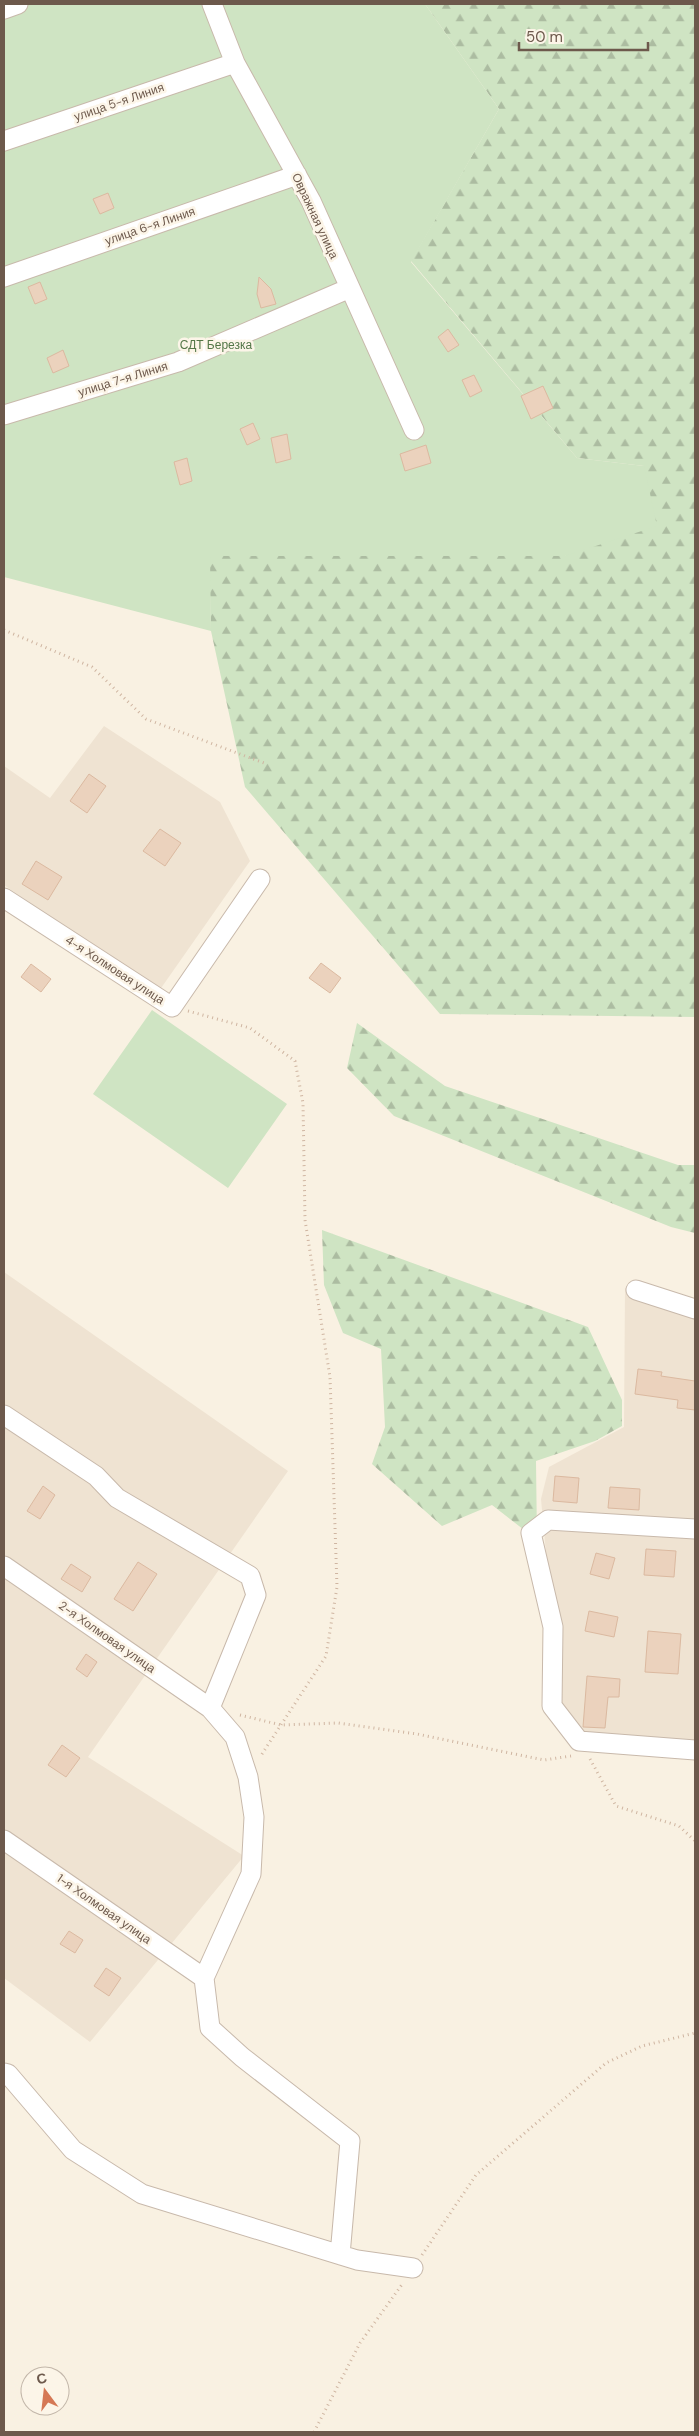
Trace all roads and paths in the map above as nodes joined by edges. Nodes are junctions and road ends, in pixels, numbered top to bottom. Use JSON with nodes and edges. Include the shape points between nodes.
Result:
{"nodes":[{"id":1,"x":18,"y":4,"type":"edge"},
{"id":2,"x":212,"y":4,"type":"edge"},
{"id":3,"x":4,"y":9,"type":"edge"},
{"id":4,"x":235,"y":62,"type":"junction"},
{"id":5,"x":4,"y":141,"type":"edge"},
{"id":6,"x":297,"y":175,"type":"junction"},
{"id":7,"x":4,"y":277,"type":"edge"},
{"id":8,"x":350,"y":288,"type":"junction"},
{"id":9,"x":4,"y":415,"type":"edge"},
{"id":10,"x":414,"y":430,"type":"dead end"},
{"id":11,"x":4,"y":630,"type":"edge"},
{"id":12,"x":264,"y":763,"type":"dead end"},
{"id":13,"x":260,"y":879,"type":"dead end"},
{"id":14,"x":4,"y":898,"type":"edge"},
{"id":15,"x":172,"y":1007,"type":"junction"},
{"id":16,"x":636,"y":1290,"type":"dead end"},
{"id":17,"x":695,"y":1309,"type":"edge"},
{"id":18,"x":4,"y":1414,"type":"edge"},
{"id":19,"x":695,"y":1529,"type":"edge"},
{"id":20,"x":4,"y":1566,"type":"edge"},
{"id":21,"x":210,"y":1708,"type":"junction"},
{"id":22,"x":281,"y":1725,"type":"junction"},
{"id":23,"x":583,"y":1748,"type":"junction"},
{"id":24,"x":695,"y":1750,"type":"edge"},
{"id":25,"x":248,"y":1777,"type":"junction"},
{"id":26,"x":4,"y":1840,"type":"edge"},
{"id":27,"x":695,"y":1841,"type":"edge"},
{"id":28,"x":204,"y":1978,"type":"junction"},
{"id":29,"x":695,"y":2033,"type":"edge"},
{"id":30,"x":4,"y":2074,"type":"edge"},
{"id":31,"x":340,"y":2254,"type":"junction"},
{"id":32,"x":413,"y":2268,"type":"junction"},
{"id":33,"x":314,"y":2432,"type":"edge"}],
"edges":[{"from":1,"to":3,"type":"street"},
{"from":2,"to":4,"type":"street","name":"Овражная улица"},
{"from":4,"to":5,"type":"street","name":"улица 5-я Линия"},
{"from":4,"to":6,"type":"street","name":"Овражная улица"},
{"from":6,"to":7,"type":"street","name":"улица 6-я Линия"},
{"from":6,"to":8,"type":"street","name":"Овражная улица"},
{"from":8,"to":9,"type":"street","name":"улица 7-я Линия","via":[[178,362]]},
{"from":8,"to":10,"type":"street","name":"Овражная улица"},
{"from":11,"to":12,"type":"path","via":[[92,667],[146,719]]},
{"from":13,"to":15,"type":"street","name":"4-я Холмовая улица"},
{"from":14,"to":15,"type":"street","name":"4-я Холмовая улица"},
{"from":15,"to":22,"type":"path","via":[[250,1028],[295,1061],[303,1103],[305,1220],[330,1377],[337,1587],[326,1656]]},
{"from":16,"to":17,"type":"street"},
{"from":18,"to":21,"type":"street","via":[[96,1476],[117,1498],[250,1576],[256,1595]]},
{"from":19,"to":23,"type":"street","via":[[548,1520],[531,1533],[553,1626],[552,1706]]},
{"from":20,"to":21,"type":"street","name":"2-я Холмовая улица"},
{"from":21,"to":22,"type":"path"},
{"from":21,"to":25,"type":"street","name":"2-я Холмовая улица","via":[[235,1737]]},
{"from":22,"to":23,"type":"path","via":[[338,1723],[417,1734],[544,1760]]},
{"from":22,"to":25,"type":"path"},
{"from":23,"to":24,"type":"street"},
{"from":23,"to":27,"type":"path","via":[[616,1806],[679,1826]]},
{"from":25,"to":28,"type":"street","name":"2-я Холмовая улица","via":[[254,1817],[251,1874]]},
{"from":26,"to":28,"type":"street","name":"1-я Холмовая улица"},
{"from":28,"to":31,"type":"street","via":[[210,2028],[350,2141]]},
{"from":29,"to":32,"type":"path","via":[[642,2046],[606,2063],[570,2092],[476,2176]]},
{"from":30,"to":31,"type":"street","via":[[8,2074],[73,2150],[142,2194]]},
{"from":31,"to":32,"type":"street","via":[[358,2260]]},
{"from":32,"to":33,"type":"path","via":[[360,2343]]}]}
